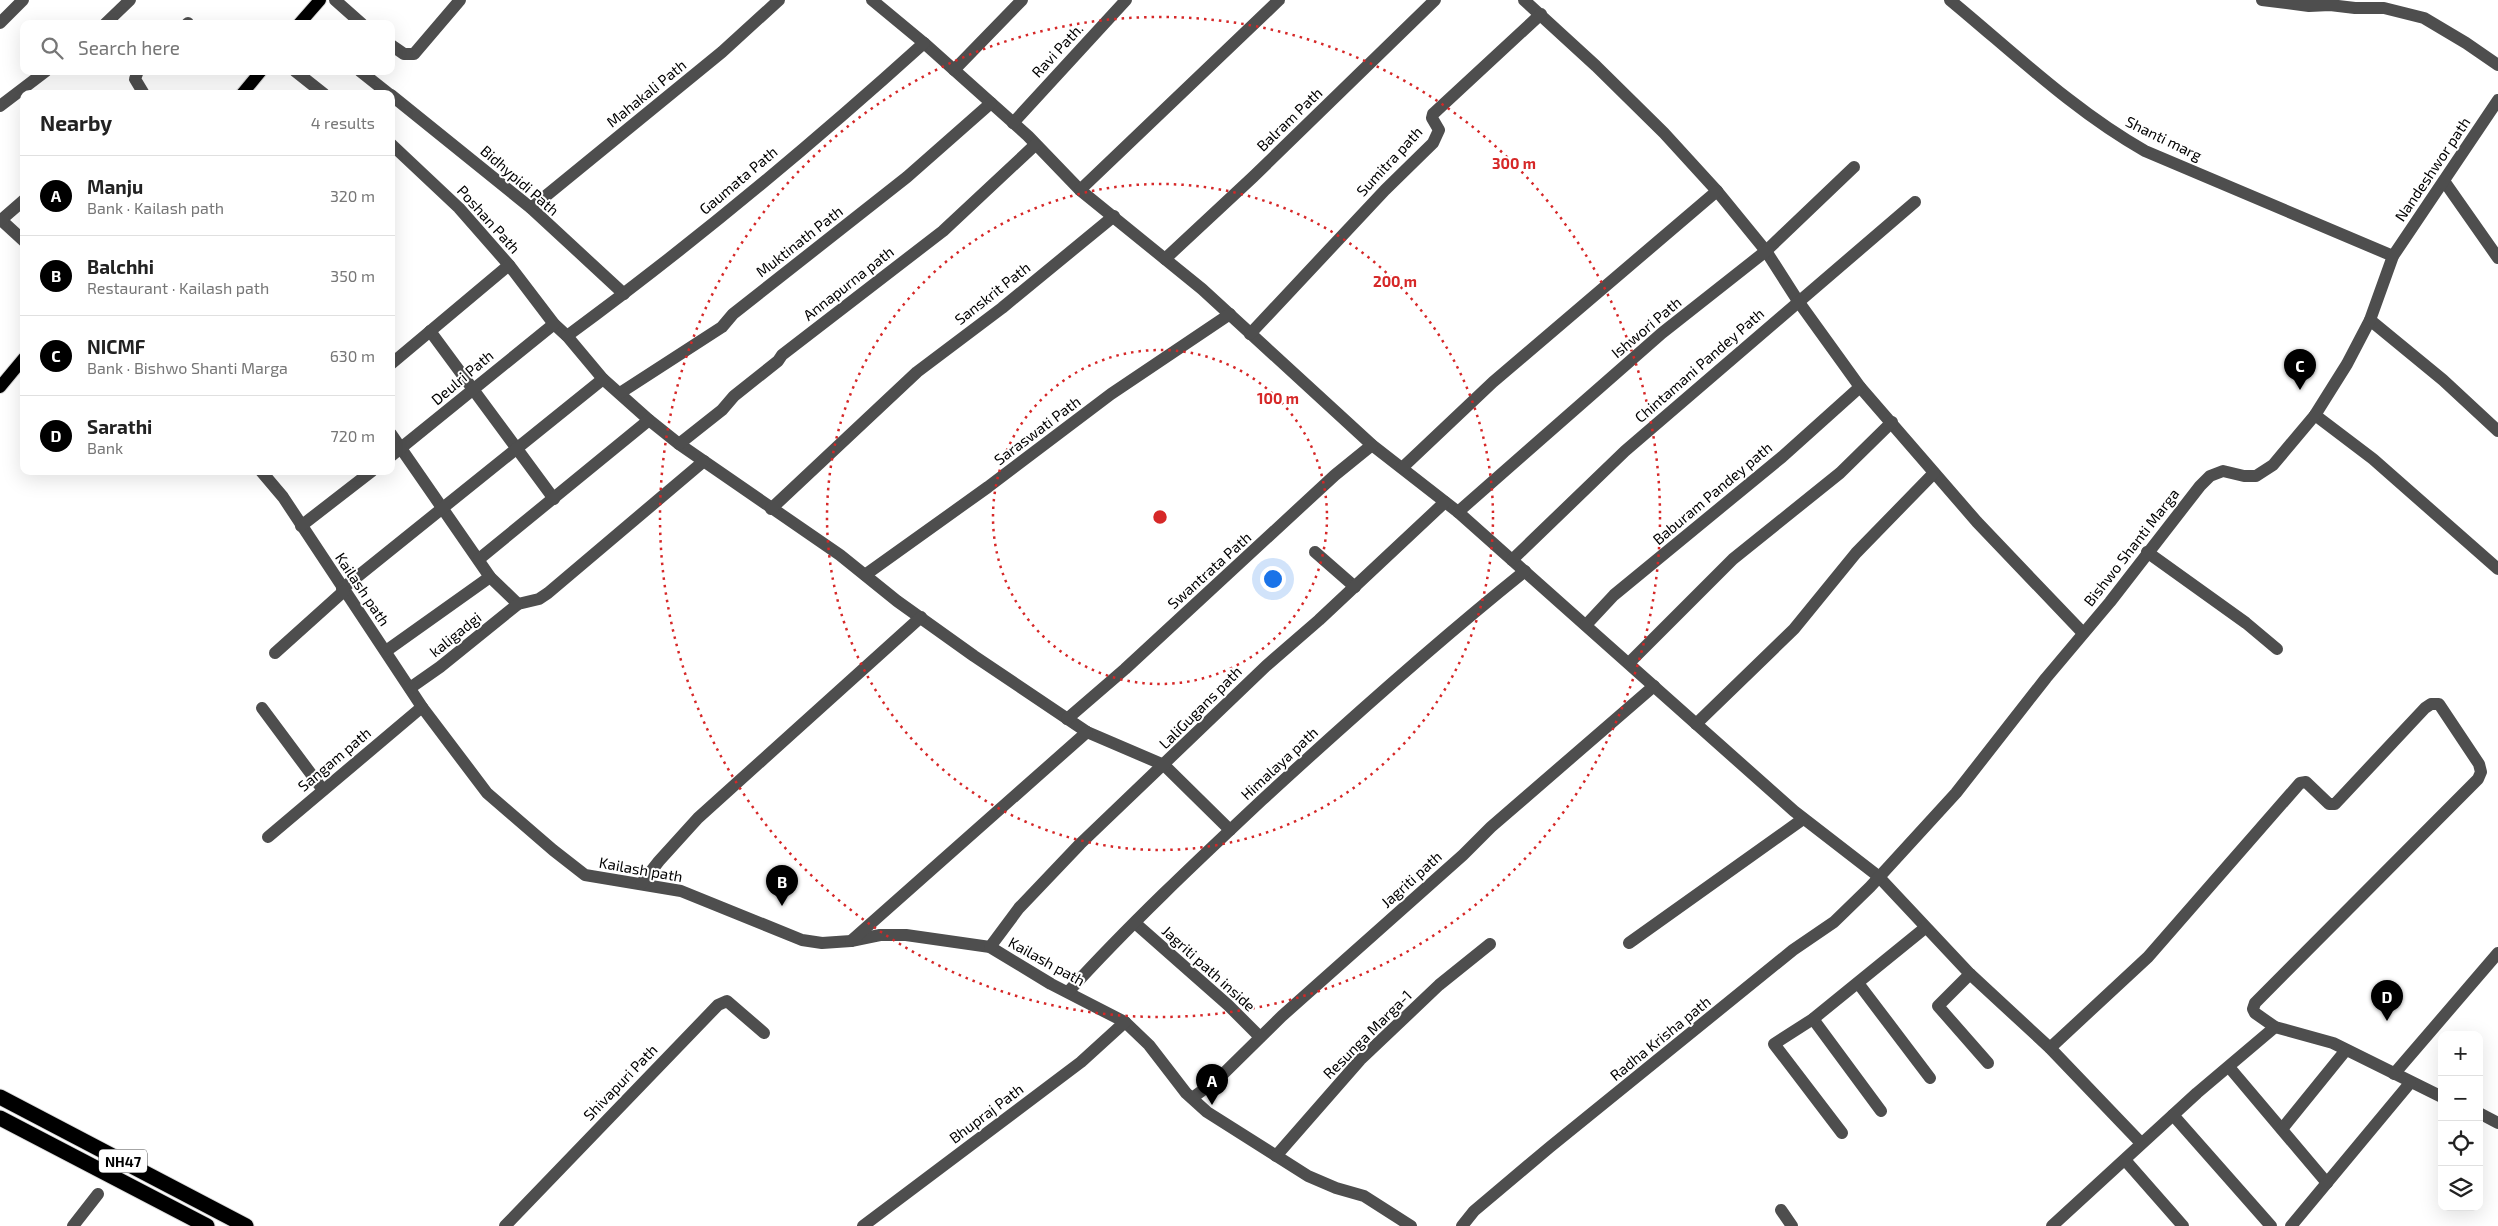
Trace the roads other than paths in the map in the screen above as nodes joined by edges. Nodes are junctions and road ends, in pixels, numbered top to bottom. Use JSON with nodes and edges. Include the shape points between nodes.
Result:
{"nodes":[{"id":1,"x":23,"y":0,"type":"edge"},
{"id":2,"x":130,"y":0,"type":"edge"},
{"id":3,"x":320,"y":0,"type":"edge"},
{"id":4,"x":335,"y":0,"type":"edge"},
{"id":5,"x":460,"y":0,"type":"edge"},
{"id":6,"x":779,"y":0,"type":"edge"},
{"id":7,"x":872,"y":0,"type":"edge"},
{"id":8,"x":1022,"y":0,"type":"edge"},
{"id":9,"x":1126,"y":0,"type":"edge"},
{"id":10,"x":1279,"y":0,"type":"edge"},
{"id":11,"x":1434,"y":0,"type":"edge"},
{"id":12,"x":1524,"y":0,"type":"edge"},
{"id":13,"x":1950,"y":0,"type":"edge"},
{"id":14,"x":2262,"y":0,"type":"edge"},
{"id":15,"x":2311,"y":3,"type":"edge"},
{"id":16,"x":1541,"y":14,"type":"junction"},
{"id":17,"x":109,"y":20,"type":"edge"},
{"id":18,"x":302,"y":20,"type":"edge"},
{"id":19,"x":358,"y":20,"type":"edge"},
{"id":20,"x":0,"y":23,"type":"edge"},
{"id":21,"x":924,"y":43,"type":"junction"},
{"id":22,"x":395,"y":48,"type":"edge"},
{"id":23,"x":2498,"y":65,"type":"edge"},
{"id":24,"x":954,"y":70,"type":"junction"},
{"id":25,"x":41,"y":75,"type":"edge"},
{"id":26,"x":136,"y":75,"type":"edge"},
{"id":27,"x":258,"y":75,"type":"edge"},
{"id":28,"x":300,"y":75,"type":"edge"},
{"id":29,"x":365,"y":75,"type":"edge"},
{"id":30,"x":21,"y":90,"type":"edge"},
{"id":31,"x":142,"y":90,"type":"edge"},
{"id":32,"x":245,"y":90,"type":"edge"},
{"id":33,"x":319,"y":90,"type":"edge"},
{"id":34,"x":384,"y":90,"type":"edge"},
{"id":35,"x":20,"y":91,"type":"edge"},
{"id":36,"x":395,"y":99,"type":"edge"},
{"id":37,"x":2498,"y":100,"type":"edge"},
{"id":38,"x":991,"y":103,"type":"junction"},
{"id":39,"x":0,"y":106,"type":"edge"},
{"id":40,"x":1014,"y":123,"type":"junction"},
{"id":41,"x":1035,"y":145,"type":"junction"},
{"id":42,"x":395,"y":148,"type":"edge"},
{"id":43,"x":1854,"y":167,"type":"dead end"},
{"id":44,"x":2444,"y":181,"type":"junction"},
{"id":45,"x":1080,"y":190,"type":"junction"},
{"id":46,"x":1717,"y":191,"type":"junction"},
{"id":47,"x":1915,"y":202,"type":"dead end"},
{"id":48,"x":20,"y":205,"type":"edge"},
{"id":49,"x":531,"y":208,"type":"junction"},
{"id":50,"x":1114,"y":216,"type":"junction"},
{"id":51,"x":2,"y":225,"type":"edge"},
{"id":52,"x":20,"y":238,"type":"edge"},
{"id":53,"x":1766,"y":251,"type":"junction"},
{"id":54,"x":2393,"y":256,"type":"junction"},
{"id":55,"x":2498,"y":258,"type":"edge"},
{"id":56,"x":1165,"y":259,"type":"junction"},
{"id":57,"x":509,"y":265,"type":"junction"},
{"id":58,"x":624,"y":294,"type":"junction"},
{"id":59,"x":1798,"y":301,"type":"junction"},
{"id":60,"x":1230,"y":314,"type":"junction"},
{"id":61,"x":2370,"y":320,"type":"junction"},
{"id":62,"x":554,"y":324,"type":"junction"},
{"id":63,"x":430,"y":331,"type":"junction"},
{"id":64,"x":1250,"y":334,"type":"junction"},
{"id":65,"x":567,"y":336,"type":"junction"},
{"id":66,"x":395,"y":361,"type":"edge"},
{"id":67,"x":20,"y":363,"type":"edge"},
{"id":68,"x":603,"y":379,"type":"junction"},
{"id":69,"x":0,"y":387,"type":"edge"},
{"id":70,"x":1860,"y":387,"type":"junction"},
{"id":71,"x":473,"y":389,"type":"junction"},
{"id":72,"x":620,"y":393,"type":"junction"},
{"id":73,"x":2315,"y":415,"type":"junction"},
{"id":74,"x":649,"y":420,"type":"junction"},
{"id":75,"x":1892,"y":422,"type":"junction"},
{"id":76,"x":2498,"y":432,"type":"edge"},
{"id":77,"x":395,"y":439,"type":"edge"},
{"id":78,"x":679,"y":444,"type":"junction"},
{"id":79,"x":1372,"y":445,"type":"junction"},
{"id":80,"x":402,"y":448,"type":"junction"},
{"id":81,"x":517,"y":450,"type":"junction"},
{"id":82,"x":395,"y":453,"type":"edge"},
{"id":83,"x":704,"y":461,"type":"junction"},
{"id":84,"x":1402,"y":468,"type":"junction"},
{"id":85,"x":1934,"y":473,"type":"junction"},
{"id":86,"x":265,"y":475,"type":"edge"},
{"id":87,"x":367,"y":475,"type":"edge"},
{"id":88,"x":554,"y":500,"type":"junction"},
{"id":89,"x":1445,"y":502,"type":"junction"},
{"id":90,"x":444,"y":507,"type":"junction"},
{"id":91,"x":771,"y":509,"type":"junction"},
{"id":92,"x":1458,"y":512,"type":"junction"},
{"id":93,"x":301,"y":526,"type":"junction"},
{"id":94,"x":1315,"y":552,"type":"dead end"},
{"id":95,"x":2147,"y":552,"type":"junction"},
{"id":96,"x":479,"y":559,"type":"junction"},
{"id":97,"x":1512,"y":560,"type":"junction"},
{"id":98,"x":2498,"y":569,"type":"edge"},
{"id":99,"x":1525,"y":571,"type":"junction"},
{"id":100,"x":865,"y":575,"type":"junction"},
{"id":101,"x":490,"y":577,"type":"junction"},
{"id":102,"x":1355,"y":587,"type":"junction"},
{"id":103,"x":343,"y":590,"type":"junction"},
{"id":104,"x":518,"y":604,"type":"junction"},
{"id":105,"x":921,"y":617,"type":"junction"},
{"id":106,"x":1586,"y":625,"type":"junction"},
{"id":107,"x":2083,"y":633,"type":"junction"},
{"id":108,"x":2277,"y":649,"type":"dead end"},
{"id":109,"x":386,"y":651,"type":"junction"},
{"id":110,"x":275,"y":653,"type":"dead end"},
{"id":111,"x":1629,"y":663,"type":"junction"},
{"id":112,"x":1654,"y":686,"type":"junction"},
{"id":113,"x":410,"y":688,"type":"junction"},
{"id":114,"x":422,"y":706,"type":"junction"},
{"id":115,"x":262,"y":708,"type":"dead end"},
{"id":116,"x":1067,"y":718,"type":"junction"},
{"id":117,"x":1696,"y":724,"type":"junction"},
{"id":118,"x":1087,"y":732,"type":"junction"},
{"id":119,"x":1164,"y":765,"type":"junction"},
{"id":120,"x":323,"y":790,"type":"junction"},
{"id":121,"x":1803,"y":819,"type":"junction"},
{"id":122,"x":1230,"y":830,"type":"junction"},
{"id":123,"x":268,"y":837,"type":"dead end"},
{"id":124,"x":1878,"y":876,"type":"junction"},
{"id":125,"x":641,"y":884,"type":"junction"},
{"id":126,"x":1135,"y":923,"type":"junction"},
{"id":127,"x":1925,"y":928,"type":"junction"},
{"id":128,"x":851,"y":941,"type":"junction"},
{"id":129,"x":1629,"y":943,"type":"dead end"},
{"id":130,"x":1490,"y":944,"type":"dead end"},
{"id":131,"x":990,"y":947,"type":"junction"},
{"id":132,"x":2498,"y":953,"type":"edge"},
{"id":133,"x":1970,"y":974,"type":"junction"},
{"id":134,"x":1858,"y":983,"type":"junction"},
{"id":135,"x":1068,"y":992,"type":"junction"},
{"id":136,"x":1813,"y":1019,"type":"junction"},
{"id":137,"x":1124,"y":1022,"type":"junction"},
{"id":138,"x":2275,"y":1027,"type":"junction"},
{"id":139,"x":764,"y":1033,"type":"dead end"},
{"id":140,"x":1260,"y":1037,"type":"junction"},
{"id":141,"x":2050,"y":1048,"type":"junction"},
{"id":142,"x":2346,"y":1050,"type":"junction"},
{"id":143,"x":1988,"y":1063,"type":"dead end"},
{"id":144,"x":2229,"y":1067,"type":"junction"},
{"id":145,"x":2394,"y":1074,"type":"junction"},
{"id":146,"x":1930,"y":1078,"type":"dead end"},
{"id":147,"x":2410,"y":1083,"type":"junction"},
{"id":148,"x":2438,"y":1095,"type":"edge"},
{"id":149,"x":0,"y":1097,"type":"edge"},
{"id":150,"x":1192,"y":1098,"type":"junction"},
{"id":151,"x":1880,"y":1111,"type":"dead end"},
{"id":152,"x":2483,"y":1114,"type":"edge"},
{"id":153,"x":2173,"y":1115,"type":"junction"},
{"id":154,"x":0,"y":1118,"type":"edge"},
{"id":155,"x":2498,"y":1123,"type":"edge"},
{"id":156,"x":2282,"y":1129,"type":"junction"},
{"id":157,"x":1842,"y":1133,"type":"dead end"},
{"id":158,"x":2141,"y":1144,"type":"junction"},
{"id":159,"x":1276,"y":1156,"type":"junction"},
{"id":160,"x":2125,"y":1160,"type":"junction"},
{"id":161,"x":2327,"y":1183,"type":"junction"},
{"id":162,"x":98,"y":1194,"type":"dead end"},
{"id":163,"x":1781,"y":1210,"type":"dead end"},
{"id":164,"x":73,"y":1226,"type":"edge"},
{"id":165,"x":207,"y":1226,"type":"edge"},
{"id":166,"x":246,"y":1226,"type":"edge"},
{"id":167,"x":505,"y":1226,"type":"edge"},
{"id":168,"x":863,"y":1226,"type":"edge"},
{"id":169,"x":1411,"y":1226,"type":"edge"},
{"id":170,"x":1462,"y":1226,"type":"edge"},
{"id":171,"x":1792,"y":1226,"type":"edge"},
{"id":172,"x":2052,"y":1226,"type":"edge"},
{"id":173,"x":2183,"y":1226,"type":"edge"},
{"id":174,"x":2271,"y":1226,"type":"edge"},
{"id":175,"x":2291,"y":1226,"type":"edge"}],
"edges":[{"from":1,"to":20,"type":"street"},
{"from":2,"to":17,"type":"street"},
{"from":3,"to":18,"type":"main road"},
{"from":4,"to":19,"type":"street"},
{"from":5,"to":22,"type":"street","via":[[414,54],[404,54]]},
{"from":6,"to":49,"type":"street","name":"Mahakali Path","via":[[722,52]]},
{"from":7,"to":21,"type":"street"},
{"from":8,"to":24,"type":"street"},
{"from":9,"to":40,"type":"street","name":"Ravi Path."},
{"from":10,"to":45,"type":"street"},
{"from":11,"to":56,"type":"street","name":"Balram Path"},
{"from":12,"to":16,"type":"street"},
{"from":13,"to":54,"type":"street","name":"Shanti marg","via":[[2122,138],[2145,151]]},
{"from":14,"to":15,"type":"street"},
{"from":15,"to":23,"type":"street","via":[[2384,8],[2424,18]]},
{"from":16,"to":46,"type":"street","via":[[1664,133]]},
{"from":16,"to":64,"type":"street","name":"Sumitra path","via":[[1433,114],[1438,130],[1433,143]]},
{"from":21,"to":24,"type":"street"},
{"from":21,"to":58,"type":"street","name":"Gaumata Path"},
{"from":24,"to":38,"type":"street"},
{"from":25,"to":30,"type":"street"},
{"from":26,"to":31,"type":"street","via":[[135,79]]},
{"from":27,"to":32,"type":"main road"},
{"from":28,"to":33,"type":"street"},
{"from":29,"to":34,"type":"street","name":"Bidhypidi Path"},
{"from":35,"to":39,"type":"street"},
{"from":36,"to":49,"type":"street","name":"Bidhypidi Path"},
{"from":37,"to":44,"type":"street","name":"Nandeshwor path"},
{"from":38,"to":40,"type":"street"},
{"from":38,"to":72,"type":"street","name":"Muktinath Path","via":[[907,176],[733,314],[722,327]]},
{"from":40,"to":41,"type":"street"},
{"from":41,"to":45,"type":"street"},
{"from":41,"to":78,"type":"street","name":"Annapurna path","via":[[943,231],[782,354],[722,410]]},
{"from":42,"to":57,"type":"street","name":"Poshan Path","via":[[459,208]]},
{"from":43,"to":53,"type":"street","name":"Ishwori Path"},
{"from":44,"to":54,"type":"street","name":"Nandeshwor path"},
{"from":44,"to":55,"type":"street"},
{"from":45,"to":50,"type":"street"},
{"from":46,"to":53,"type":"street"},
{"from":46,"to":84,"type":"street","via":[[1493,382]]},
{"from":47,"to":59,"type":"street","name":"Chintamani Pandey Path"},
{"from":48,"to":51,"type":"street"},
{"from":49,"to":58,"type":"street","name":"Bidhypidi Path"},
{"from":50,"to":56,"type":"street"},
{"from":50,"to":91,"type":"street","name":"Sanskrit Path","via":[[1002,308],[917,372]]},
{"from":51,"to":52,"type":"street"},
{"from":53,"to":59,"type":"street"},
{"from":53,"to":92,"type":"street","name":"Ishwori Path","via":[[1662,333]]},
{"from":54,"to":61,"type":"street","name":"Bishwo Shanti Marga"},
{"from":56,"to":60,"type":"street"},
{"from":57,"to":62,"type":"street","name":"Poshan Path"},
{"from":57,"to":63,"type":"street"},
{"from":58,"to":65,"type":"street","name":"Gaumata Path"},
{"from":59,"to":70,"type":"street"},
{"from":59,"to":97,"type":"street","name":"Chintamani Pandey Path","via":[[1625,451]]},
{"from":60,"to":64,"type":"street"},
{"from":60,"to":100,"type":"street","name":"Saraswati Path","via":[[1111,394]]},
{"from":61,"to":73,"type":"street","name":"Bishwo Shanti Marga"},
{"from":61,"to":76,"type":"street","via":[[2443,380]]},
{"from":62,"to":65,"type":"street","name":"Poshan Path"},
{"from":62,"to":71,"type":"street","name":"Deulri Path"},
{"from":63,"to":66,"type":"street"},
{"from":63,"to":71,"type":"street"},
{"from":64,"to":79,"type":"street"},
{"from":65,"to":68,"type":"street","name":"Poshan Path"},
{"from":67,"to":69,"type":"main road"},
{"from":68,"to":72,"type":"street","name":"Poshan Path"},
{"from":68,"to":81,"type":"street"},
{"from":70,"to":75,"type":"street"},
{"from":70,"to":106,"type":"street","name":"Baburam Pandey path","via":[[1782,457],[1614,595]]},
{"from":71,"to":80,"type":"street","name":"Deulri Path"},
{"from":71,"to":81,"type":"street"},
{"from":72,"to":74,"type":"street","name":"Poshan Path"},
{"from":73,"to":95,"type":"street","name":"Bishwo Shanti Marga","via":[[2273,465],[2256,476],[2223,471],[2210,476]]},
{"from":73,"to":98,"type":"street","via":[[2374,459]]},
{"from":74,"to":78,"type":"street","name":"Poshan Path"},
{"from":74,"to":88,"type":"street"},
{"from":75,"to":85,"type":"street"},
{"from":75,"to":111,"type":"street","via":[[1840,473],[1733,559]]},
{"from":77,"to":80,"type":"street"},
{"from":78,"to":83,"type":"street","name":"Poshan Path"},
{"from":79,"to":84,"type":"street"},
{"from":79,"to":116,"type":"street","name":"Swantrata Path"},
{"from":80,"to":82,"type":"street","name":"Deulri Path"},
{"from":80,"to":90,"type":"street"},
{"from":81,"to":88,"type":"street"},
{"from":81,"to":90,"type":"street"},
{"from":83,"to":91,"type":"street","name":"Poshan Path"},
{"from":83,"to":104,"type":"street","via":[[548,594]]},
{"from":84,"to":89,"type":"street"},
{"from":85,"to":107,"type":"street"},
{"from":85,"to":117,"type":"street","via":[[1856,553],[1794,629]]},
{"from":86,"to":93,"type":"street","name":"Kailash path"},
{"from":87,"to":93,"type":"street"},
{"from":88,"to":96,"type":"street"},
{"from":89,"to":92,"type":"street"},
{"from":89,"to":102,"type":"street","name":"LaliGugans path"},
{"from":90,"to":96,"type":"street"},
{"from":90,"to":103,"type":"street"},
{"from":91,"to":100,"type":"street","name":"Poshan Path"},
{"from":92,"to":97,"type":"street"},
{"from":93,"to":103,"type":"street","name":"Kailash path"},
{"from":94,"to":102,"type":"street"},
{"from":95,"to":107,"type":"street","name":"Bishwo Shanti Marga"},
{"from":95,"to":108,"type":"street"},
{"from":96,"to":101,"type":"street"},
{"from":97,"to":99,"type":"street"},
{"from":99,"to":106,"type":"street"},
{"from":99,"to":122,"type":"street","name":"Himalaya path","via":[[1392,682]]},
{"from":100,"to":105,"type":"street","name":"Poshan Path"},
{"from":101,"to":104,"type":"street"},
{"from":101,"to":109,"type":"street"},
{"from":102,"to":119,"type":"street","name":"LaliGugans path","via":[[1266,666]]},
{"from":103,"to":109,"type":"street","name":"Kailash path"},
{"from":103,"to":110,"type":"street"},
{"from":104,"to":113,"type":"street","name":"kaligadgi"},
{"from":105,"to":116,"type":"street","name":"Poshan Path"},
{"from":105,"to":125,"type":"street","via":[[698,818]]},
{"from":106,"to":111,"type":"street"},
{"from":107,"to":124,"type":"street","name":"Bishwo Shanti Marga","via":[[1956,793]]},
{"from":109,"to":113,"type":"street","name":"Kailash path"},
{"from":111,"to":112,"type":"street"},
{"from":112,"to":117,"type":"street"},
{"from":112,"to":140,"type":"street","name":"Jagriti path","via":[[1491,827]]},
{"from":113,"to":114,"type":"street","name":"Kailash path"},
{"from":114,"to":120,"type":"street","name":"Sangam path"},
{"from":114,"to":125,"type":"street","name":"Kailash path","via":[[487,793],[578,871],[600,879]]},
{"from":115,"to":120,"type":"street"},
{"from":116,"to":118,"type":"street","name":"Poshan Path"},
{"from":117,"to":121,"type":"street"},
{"from":118,"to":119,"type":"street","name":"Poshan Path"},
{"from":118,"to":128,"type":"street"},
{"from":119,"to":122,"type":"street"},
{"from":119,"to":131,"type":"street","name":"LaliGugans path","via":[[1036,889]]},
{"from":120,"to":123,"type":"street","name":"Sangam path"},
{"from":121,"to":124,"type":"street"},
{"from":121,"to":129,"type":"street"},
{"from":122,"to":126,"type":"street","name":"Himalaya path"},
{"from":124,"to":127,"type":"street"},
{"from":124,"to":170,"type":"street","name":"Radha Krisha path","via":[[1834,922],[1793,950],[1550,1147],[1474,1211]]},
{"from":125,"to":128,"type":"street","name":"Kailash path","via":[[680,891],[802,940],[822,943]]},
{"from":126,"to":135,"type":"street","name":"Himalaya path"},
{"from":126,"to":140,"type":"street","name":"Jagriti path inside"},
{"from":127,"to":133,"type":"street"},
{"from":127,"to":134,"type":"street"},
{"from":128,"to":131,"type":"street","name":"Kailash path","via":[[880,935],[906,935]]},
{"from":130,"to":159,"type":"street","name":"Resunga Marga-1","via":[[1438,985],[1360,1060]]},
{"from":131,"to":135,"type":"street","name":"Kailash path"},
{"from":132,"to":145,"type":"street"},
{"from":133,"to":141,"type":"street"},
{"from":133,"to":143,"type":"street","via":[[1938,1006]]},
{"from":134,"to":136,"type":"street"},
{"from":134,"to":146,"type":"street"},
{"from":135,"to":137,"type":"street","name":"Kailash path"},
{"from":136,"to":151,"type":"street"},
{"from":136,"to":157,"type":"street","via":[[1774,1044]]},
{"from":137,"to":150,"type":"street","name":"Kailash path","via":[[1148,1045]]},
{"from":137,"to":168,"type":"street","name":"Bhupraj Path","via":[[1082,1062]]},
{"from":138,"to":141,"type":"street","via":[[2255,1013],[2256,1003],[2478,779],[2481,772],[2479,764],[2439,704],[2425,708],[2335,804],[2329,804],[2306,782],[2300,783],[2148,957]]},
{"from":138,"to":142,"type":"street"},
{"from":138,"to":144,"type":"street"},
{"from":139,"to":167,"type":"street","name":"Shivapuri Path","via":[[727,1001],[718,1005]]},
{"from":140,"to":150,"type":"street","name":"Jagriti path","via":[[1217,1080]]},
{"from":141,"to":158,"type":"street"},
{"from":142,"to":145,"type":"street"},
{"from":142,"to":156,"type":"street"},
{"from":144,"to":153,"type":"street"},
{"from":144,"to":156,"type":"street"},
{"from":145,"to":147,"type":"street"},
{"from":147,"to":148,"type":"street"},
{"from":147,"to":161,"type":"street"},
{"from":149,"to":166,"type":"highway","number":"NH47"},
{"from":150,"to":159,"type":"street","name":"Kailash path","via":[[1207,1112]]},
{"from":152,"to":155,"type":"street"},
{"from":153,"to":158,"type":"street"},
{"from":153,"to":174,"type":"street"},
{"from":154,"to":165,"type":"highway","number":"NH47"},
{"from":156,"to":161,"type":"street"},
{"from":158,"to":160,"type":"street"},
{"from":159,"to":169,"type":"street","name":"Kailash path","via":[[1308,1176],[1364,1196]]},
{"from":160,"to":172,"type":"street"},
{"from":160,"to":173,"type":"street"},
{"from":161,"to":175,"type":"street"},
{"from":162,"to":164,"type":"street"},
{"from":163,"to":171,"type":"street"}]}
